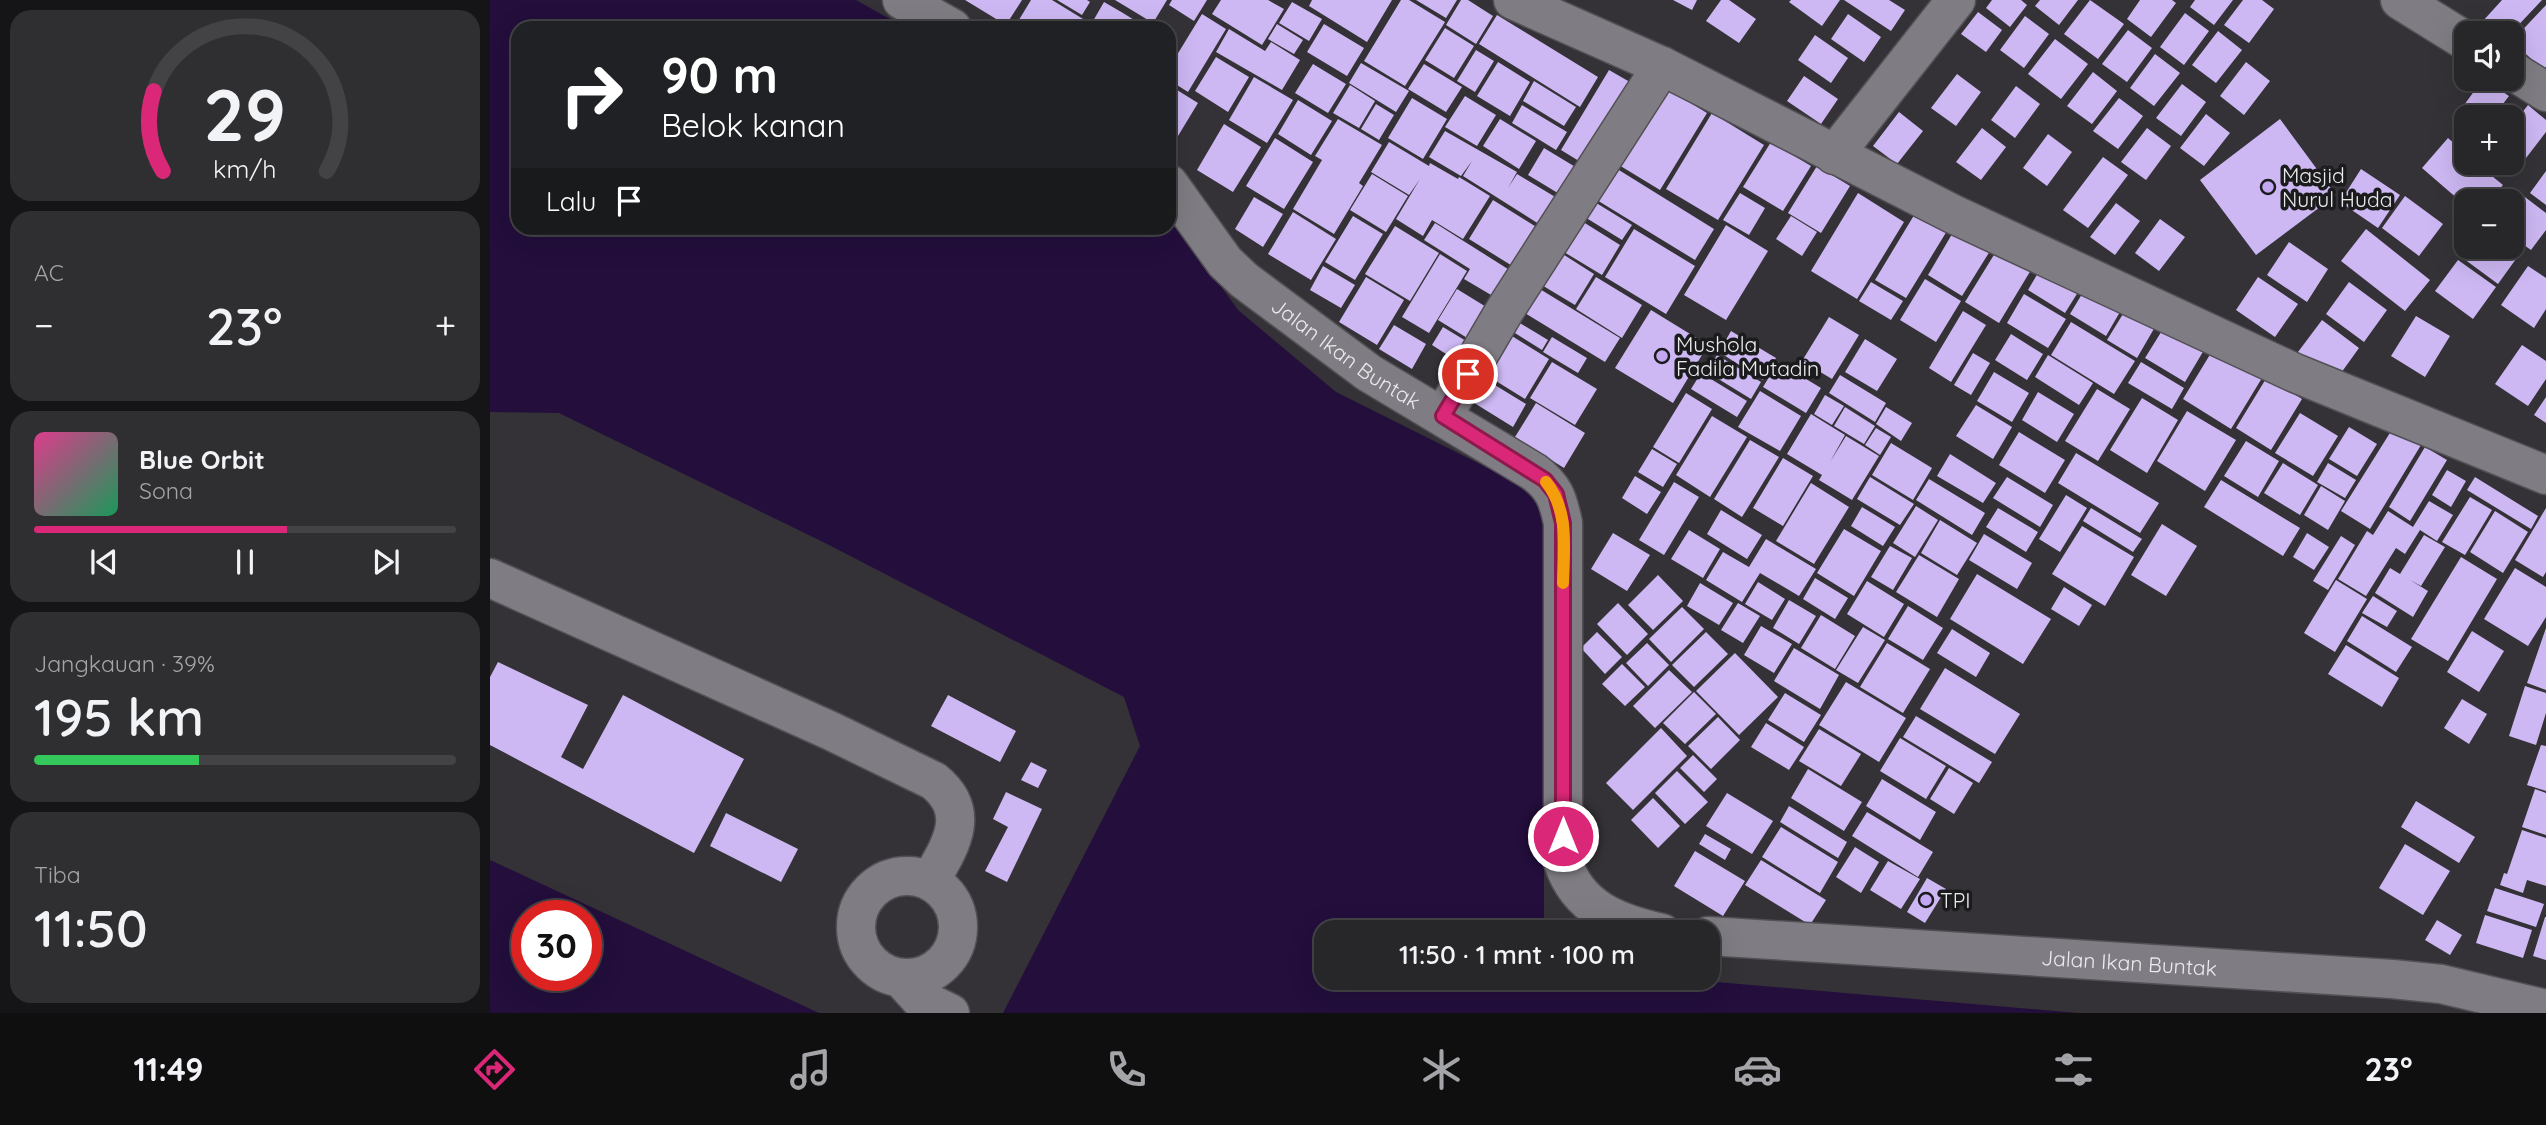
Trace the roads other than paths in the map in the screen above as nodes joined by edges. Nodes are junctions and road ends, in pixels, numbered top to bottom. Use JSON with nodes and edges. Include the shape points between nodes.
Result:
{"nodes":[{"id":1,"x":902,"y":0,"type":"edge"},
{"id":2,"x":1513,"y":0,"type":"edge"},
{"id":3,"x":1956,"y":0,"type":"edge"},
{"id":4,"x":2400,"y":0,"type":"edge"},
{"id":5,"x":940,"y":21,"type":"edge"},
{"id":6,"x":2454,"y":34,"type":"edge"},
{"id":7,"x":1662,"y":66,"type":"junction"},
{"id":8,"x":2524,"y":78,"type":"edge"},
{"id":9,"x":2546,"y":92,"type":"edge"},
{"id":10,"x":1834,"y":155,"type":"junction"},
{"id":11,"x":1176,"y":194,"type":"edge"},
{"id":12,"x":1443,"y":416,"type":"junction"},
{"id":13,"x":2546,"y":475,"type":"edge"},
{"id":14,"x":490,"y":578,"type":"edge"},
{"id":15,"x":930,"y":881,"type":"junction"},
{"id":16,"x":1621,"y":920,"type":"edge"},
{"id":17,"x":1720,"y":937,"type":"edge"},
{"id":18,"x":948,"y":958,"type":"junction"},
{"id":19,"x":901,"y":978,"type":"junction"},
{"id":20,"x":2546,"y":1009,"type":"edge"},
{"id":21,"x":952,"y":1013,"type":"edge"}],
"edges":[{"from":1,"to":5,"type":"street"},
{"from":2,"to":7,"type":"street"},
{"from":3,"to":10,"type":"street"},
{"from":4,"to":6,"type":"street"},
{"from":7,"to":10,"type":"street"},
{"from":7,"to":12,"type":"street","via":[[1505,310]]},
{"from":8,"to":9,"type":"street"},
{"from":10,"to":13,"type":"street","via":[[2295,373]]},
{"from":11,"to":12,"type":"street","name":"Jalan Ikan Buntak","via":[[1225,262],[1244,280],[1369,373]]},
{"from":12,"to":16,"type":"street","name":"Jalan Ikan Buntak","via":[[1534,472],[1556,494],[1563,523],[1563,862],[1579,895]]},
{"from":14,"to":15,"type":"street","via":[[933,781],[945,791],[956,822],[954,836]]},
{"from":15,"to":18,"type":"street","via":[[945,892],[954,907],[958,925]]},
{"from":15,"to":19,"type":"street","via":[[912,876],[892,878],[862,903],[856,922],[858,942],[867,959],[882,972]]},
{"from":17,"to":20,"type":"street","name":"Jalan Ikan Buntak","via":[[2392,979],[2441,984]]},
{"from":18,"to":19,"type":"street","via":[[935,970]]},
{"from":18,"to":21,"type":"street"},
{"from":19,"to":21,"type":"street","via":[[919,998]]}]}
